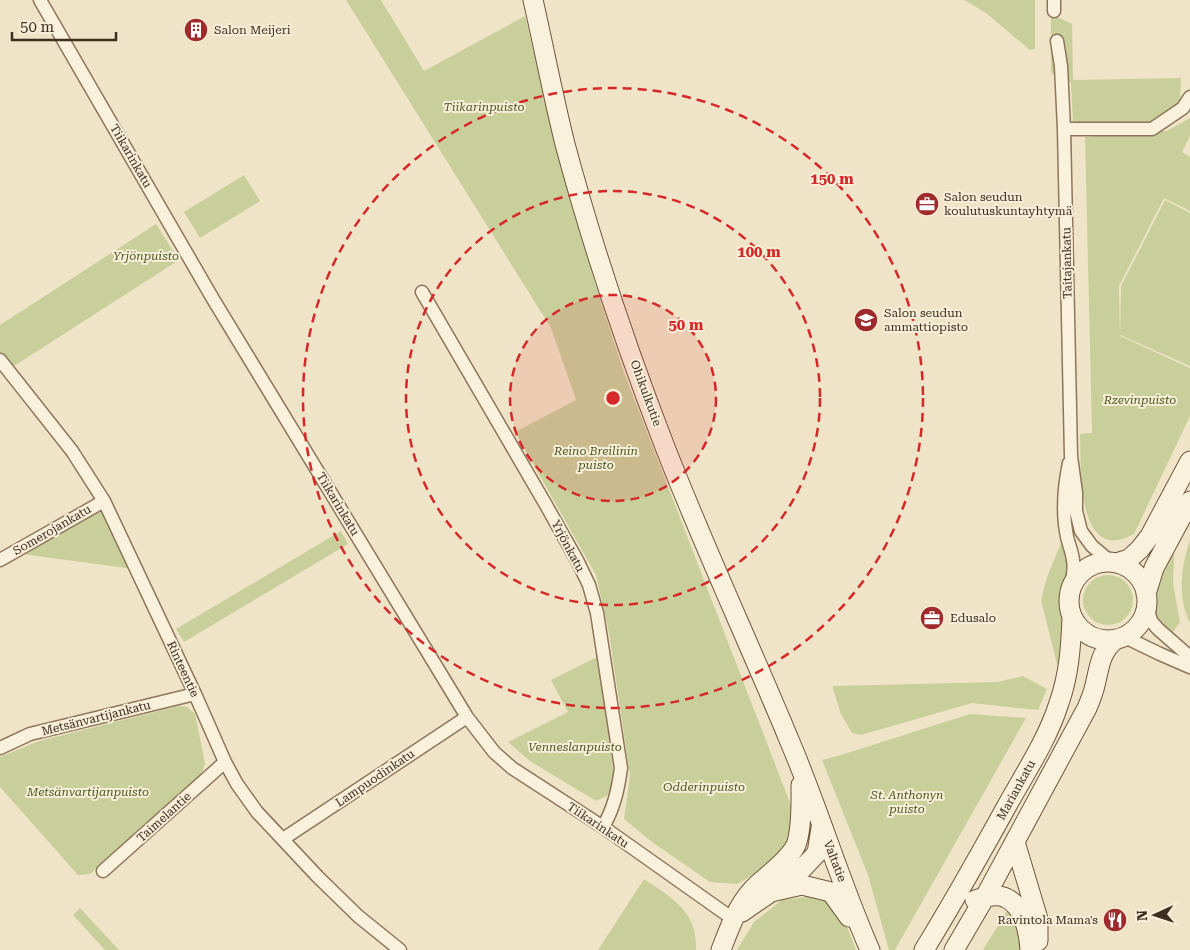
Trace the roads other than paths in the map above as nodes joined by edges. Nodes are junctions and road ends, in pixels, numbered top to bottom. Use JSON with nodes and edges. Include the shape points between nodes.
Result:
{"nodes":[{"id":1,"x":40,"y":0,"type":"edge"},
{"id":2,"x":533,"y":0,"type":"edge"},
{"id":3,"x":1057,"y":41,"type":"dead end"},
{"id":4,"x":1190,"y":97,"type":"edge"},
{"id":5,"x":1064,"y":129,"type":"junction"},
{"id":6,"x":422,"y":292,"type":"dead end"},
{"id":7,"x":0,"y":360,"type":"edge"},
{"id":8,"x":1071,"y":456,"type":"junction"},
{"id":9,"x":1190,"y":461,"type":"edge"},
{"id":10,"x":104,"y":501,"type":"junction"},
{"id":11,"x":1190,"y":501,"type":"edge"},
{"id":12,"x":0,"y":560,"type":"edge"},
{"id":13,"x":1114,"y":562,"type":"junction"},
{"id":14,"x":1070,"y":591,"type":"junction"},
{"id":15,"x":1147,"y":599,"type":"junction"},
{"id":16,"x":1072,"y":617,"type":"junction"},
{"id":17,"x":1119,"y":638,"type":"junction"},
{"id":18,"x":1190,"y":657,"type":"edge"},
{"id":19,"x":1190,"y":667,"type":"edge"},
{"id":20,"x":195,"y":694,"type":"junction"},
{"id":21,"x":467,"y":716,"type":"junction"},
{"id":22,"x":0,"y":748,"type":"edge"},
{"id":23,"x":224,"y":762,"type":"junction"},
{"id":24,"x":801,"y":771,"type":"junction"},
{"id":25,"x":822,"y":826,"type":"junction"},
{"id":26,"x":603,"y":827,"type":"junction"},
{"id":27,"x":283,"y":839,"type":"junction"},
{"id":28,"x":1015,"y":842,"type":"junction"},
{"id":29,"x":103,"y":871,"type":"dead end"},
{"id":30,"x":771,"y":892,"type":"junction"},
{"id":31,"x":985,"y":897,"type":"junction"},
{"id":32,"x":951,"y":906,"type":"junction"},
{"id":33,"x":733,"y":919,"type":"junction"},
{"id":34,"x":868,"y":945,"type":"edge"},
{"id":35,"x":400,"y":950,"type":"edge"},
{"id":36,"x":721,"y":950,"type":"edge"},
{"id":37,"x":924,"y":950,"type":"edge"},
{"id":38,"x":954,"y":950,"type":"edge"},
{"id":39,"x":1030,"y":950,"type":"edge"},
{"id":40,"x":1037,"y":950,"type":"edge"}],
"edges":[{"from":1,"to":21,"type":"street","name":"Tiikarinkatu","via":[[213,299]]},
{"from":2,"to":24,"type":"main road","name":"Ohikulkutie","via":[[565,142],[627,341],[665,446]]},
{"from":3,"to":5,"type":"street","name":"Taitajankatu"},
{"from":4,"to":5,"type":"street","via":[[1184,108],[1152,129]]},
{"from":5,"to":8,"type":"street","name":"Taitajankatu"},
{"from":6,"to":26,"type":"street","name":"Yrjönkatu","via":[[589,585],[597,613],[621,768],[618,790]]},
{"from":7,"to":10,"type":"street","name":"Rinteentie","via":[[72,451]]},
{"from":8,"to":13,"type":"street","name":"Taitajankatu","via":[[1081,531]]},
{"from":8,"to":14,"type":"street","name":"Taitajankatu","via":[[1064,505],[1074,562]]},
{"from":9,"to":13,"type":"main road","via":[[1150,536],[1129,559]]},
{"from":10,"to":12,"type":"street","name":"Somerojankatu"},
{"from":10,"to":20,"type":"street","name":"Rinteentie"},
{"from":11,"to":15,"type":"main road","via":[[1159,557],[1150,579]]},
{"from":13,"to":14,"type":"main road","via":[[1102,562],[1086,569]]},
{"from":13,"to":15,"type":"main road","via":[[1137,574]]},
{"from":14,"to":16,"type":"main road"},
{"from":15,"to":17,"type":"main road","via":[[1139,625]]},
{"from":15,"to":18,"type":"street","via":[[1151,621]]},
{"from":16,"to":17,"type":"main road","via":[[1091,636]]},
{"from":16,"to":32,"type":"main road","name":"Mariankatu","via":[[1071,653],[1060,703],[1046,736]]},
{"from":17,"to":19,"type":"street","via":[[1129,639]]},
{"from":17,"to":28,"type":"main road","name":"Mariankatu","via":[[1108,645],[1087,708]]},
{"from":20,"to":22,"type":"street","name":"Metsänvartijankatu","via":[[30,734]]},
{"from":20,"to":23,"type":"street","name":"Rinteentie"},
{"from":21,"to":26,"type":"street","name":"Tiikarinkatu","via":[[494,752],[512,768]]},
{"from":21,"to":27,"type":"street","name":"Lampuodinkatu"},
{"from":23,"to":27,"type":"street","name":"Rinteentie","via":[[257,812]]},
{"from":23,"to":29,"type":"street","name":"Taimelantie"},
{"from":24,"to":25,"type":"main road","name":"Valtatie"},
{"from":24,"to":33,"type":"main road","via":[[797,844],[778,868],[752,889]]},
{"from":25,"to":30,"type":"main road","via":[[817,853],[802,869]]},
{"from":25,"to":34,"type":"main road","name":"Valtatie"},
{"from":26,"to":33,"type":"street","name":"Tiikarinkatu"},
{"from":27,"to":35,"type":"street","name":"Rinteentie","via":[[358,916]]},
{"from":28,"to":31,"type":"main road","name":"Mariankatu"},
{"from":28,"to":40,"type":"main road","via":[[1038,919]]},
{"from":30,"to":33,"type":"main road"},
{"from":30,"to":34,"type":"main road","via":[[802,885],[831,892]]},
{"from":31,"to":32,"type":"main road"},
{"from":31,"to":38,"type":"main road","name":"Mariankatu"},
{"from":31,"to":39,"type":"main road","via":[[1007,898],[1019,910],[1025,922]]},
{"from":32,"to":37,"type":"main road","name":"Mariankatu"},
{"from":33,"to":36,"type":"main road"}]}
